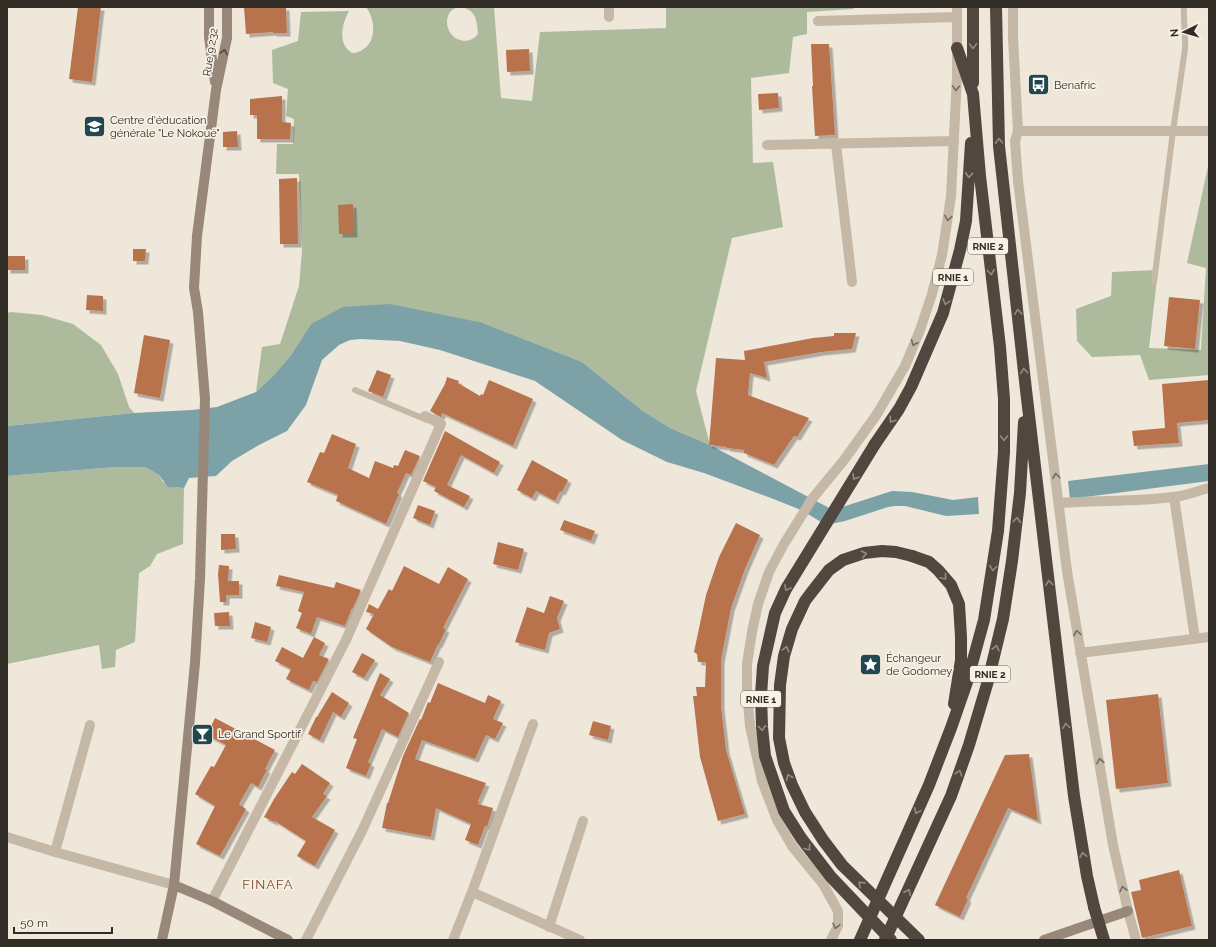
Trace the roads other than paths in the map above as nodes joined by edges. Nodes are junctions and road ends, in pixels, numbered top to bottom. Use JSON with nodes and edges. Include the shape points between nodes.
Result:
{"nodes":[{"id":1,"x":209,"y":7,"type":"edge"},
{"id":2,"x":227,"y":7,"type":"edge"},
{"id":3,"x":609,"y":7,"type":"edge"},
{"id":4,"x":973,"y":7,"type":"edge"},
{"id":5,"x":996,"y":7,"type":"edge"},
{"id":6,"x":1013,"y":7,"type":"edge"},
{"id":7,"x":1184,"y":7,"type":"edge"},
{"id":8,"x":957,"y":12,"type":"edge"},
{"id":9,"x":609,"y":18,"type":"dead end"},
{"id":10,"x":818,"y":21,"type":"dead end"},
{"id":11,"x":957,"y":48,"type":"junction"},
{"id":12,"x":216,"y":90,"type":"junction"},
{"id":13,"x":973,"y":94,"type":"junction"},
{"id":14,"x":1209,"y":130,"type":"edge"},
{"id":15,"x":1018,"y":131,"type":"junction"},
{"id":16,"x":1173,"y":131,"type":"junction"},
{"id":17,"x":954,"y":141,"type":"junction"},
{"id":18,"x":836,"y":144,"type":"junction"},
{"id":19,"x":767,"y":145,"type":"dead end"},
{"id":20,"x":852,"y":282,"type":"dead end"},
{"id":21,"x":1154,"y":282,"type":"dead end"},
{"id":22,"x":355,"y":390,"type":"dead end"},
{"id":23,"x":1026,"y":390,"type":"junction"},
{"id":24,"x":426,"y":416,"type":"dead end"},
{"id":25,"x":439,"y":425,"type":"junction"},
{"id":26,"x":1209,"y":488,"type":"edge"},
{"id":27,"x":1174,"y":497,"type":"junction"},
{"id":28,"x":1059,"y":503,"type":"junction"},
{"id":29,"x":1209,"y":637,"type":"edge"},
{"id":30,"x":1195,"y":639,"type":"junction"},
{"id":31,"x":1080,"y":653,"type":"junction"},
{"id":32,"x":438,"y":662,"type":"dead end"},
{"id":33,"x":533,"y":724,"type":"dead end"},
{"id":34,"x":90,"y":725,"type":"dead end"},
{"id":35,"x":951,"y":728,"type":"junction"},
{"id":36,"x":583,"y":821,"type":"dead end"},
{"id":37,"x":7,"y":836,"type":"edge"},
{"id":38,"x":55,"y":852,"type":"junction"},
{"id":39,"x":174,"y":885,"type":"junction"},
{"id":40,"x":472,"y":892,"type":"junction"},
{"id":41,"x":212,"y":900,"type":"junction"},
{"id":42,"x":1128,"y":911,"type":"junction"},
{"id":43,"x":549,"y":926,"type":"junction"},
{"id":44,"x":162,"y":940,"type":"edge"},
{"id":45,"x":288,"y":940,"type":"edge"},
{"id":46,"x":306,"y":940,"type":"edge"},
{"id":47,"x":453,"y":940,"type":"edge"},
{"id":48,"x":580,"y":940,"type":"edge"},
{"id":49,"x":832,"y":940,"type":"edge"},
{"id":50,"x":860,"y":940,"type":"edge"},
{"id":51,"x":885,"y":940,"type":"edge"},
{"id":52,"x":891,"y":940,"type":"edge"},
{"id":53,"x":919,"y":940,"type":"edge"},
{"id":54,"x":1044,"y":940,"type":"edge"},
{"id":55,"x":1104,"y":940,"type":"edge"},
{"id":56,"x":1136,"y":940,"type":"edge"}],
"edges":[{"from":1,"to":12,"type":"street","name":"Rue 9.232"},
{"from":12,"to":2,"type":"street","name":"Rue 9.232","one_way":true,"via":[[227,38]]},
{"from":3,"to":9,"type":"street"},
{"from":4,"to":13,"type":"highway","number":"RNIE 1","one_way":true},
{"from":23,"to":5,"type":"highway","one_way":true,"via":[[1000,146]]},
{"from":6,"to":15,"type":"street"},
{"from":7,"to":16,"type":"lane","via":[[1186,43]]},
{"from":8,"to":10,"type":"street"},
{"from":8,"to":11,"type":"street"},
{"from":11,"to":13,"type":"highway"},
{"from":11,"to":17,"type":"street","one_way":true},
{"from":12,"to":39,"type":"street","via":[[197,236],[194,288],[205,399],[204,477],[195,663]]},
{"from":13,"to":35,"type":"highway","name":"RNIE 2","number":"RNIE 2","one_way":true,"via":[[1000,347],[1004,399],[1004,452],[998,531],[984,620]]},
{"from":13,"to":52,"type":"highway","number":"RNIE 1","one_way":true,"bridge":true,"via":[[966,221],[943,313],[899,409],[786,589],[775,613],[763,666],[762,727],[766,756],[784,812],[831,877]]},
{"from":14,"to":16,"type":"street"},
{"from":15,"to":16,"type":"street"},
{"from":28,"to":15,"type":"street","one_way":true,"via":[[1018,180],[1015,141]]},
{"from":16,"to":21,"type":"lane"},
{"from":17,"to":18,"type":"street"},
{"from":17,"to":49,"type":"street","one_way":true,"via":[[951,196],[942,255],[920,330],[905,366],[877,414],[812,499],[768,572],[758,604],[748,656],[750,726],[762,781],[777,820],[792,846],[823,884],[838,911],[838,926]]},
{"from":18,"to":19,"type":"street"},
{"from":18,"to":20,"type":"street"},
{"from":22,"to":25,"type":"lane"},
{"from":51,"to":23,"type":"highway","name":"RNIE 2","number":"RNIE 2","one_way":true,"via":[[951,796],[988,681],[1013,554],[1020,493]]},
{"from":55,"to":23,"type":"highway","one_way":true,"bridge":true,"via":[[1087,876],[1074,796]]},
{"from":24,"to":25,"type":"street","via":[[441,424]]},
{"from":25,"to":41,"type":"street","via":[[346,640]]},
{"from":26,"to":27,"type":"street"},
{"from":27,"to":28,"type":"street"},
{"from":27,"to":30,"type":"street"},
{"from":31,"to":28,"type":"street","one_way":true},
{"from":29,"to":30,"type":"street"},
{"from":30,"to":31,"type":"street"},
{"from":42,"to":31,"type":"street","one_way":true,"via":[[1113,845]]},
{"from":32,"to":46,"type":"street","via":[[362,831]]},
{"from":33,"to":40,"type":"street"},
{"from":34,"to":38,"type":"street"},
{"from":35,"to":50,"type":"highway","name":"RNIE 2","number":"RNIE 2","one_way":true,"via":[[929,785]]},
{"from":53,"to":35,"type":"highway","one_way":true,"bridge":true,"via":[[842,865],[805,812],[784,763],[779,738],[780,685],[784,656],[792,629],[805,601],[829,570],[843,560],[864,553],[896,552],[929,562],[951,585],[959,604],[961,637],[961,660]]},
{"from":36,"to":43,"type":"street"},
{"from":37,"to":38,"type":"street"},
{"from":38,"to":39,"type":"street"},
{"from":39,"to":41,"type":"street"},
{"from":39,"to":44,"type":"street"},
{"from":40,"to":43,"type":"street"},
{"from":40,"to":47,"type":"street"},
{"from":41,"to":45,"type":"street"},
{"from":42,"to":54,"type":"street"},
{"from":42,"to":56,"type":"street"},
{"from":43,"to":48,"type":"street"}]}
